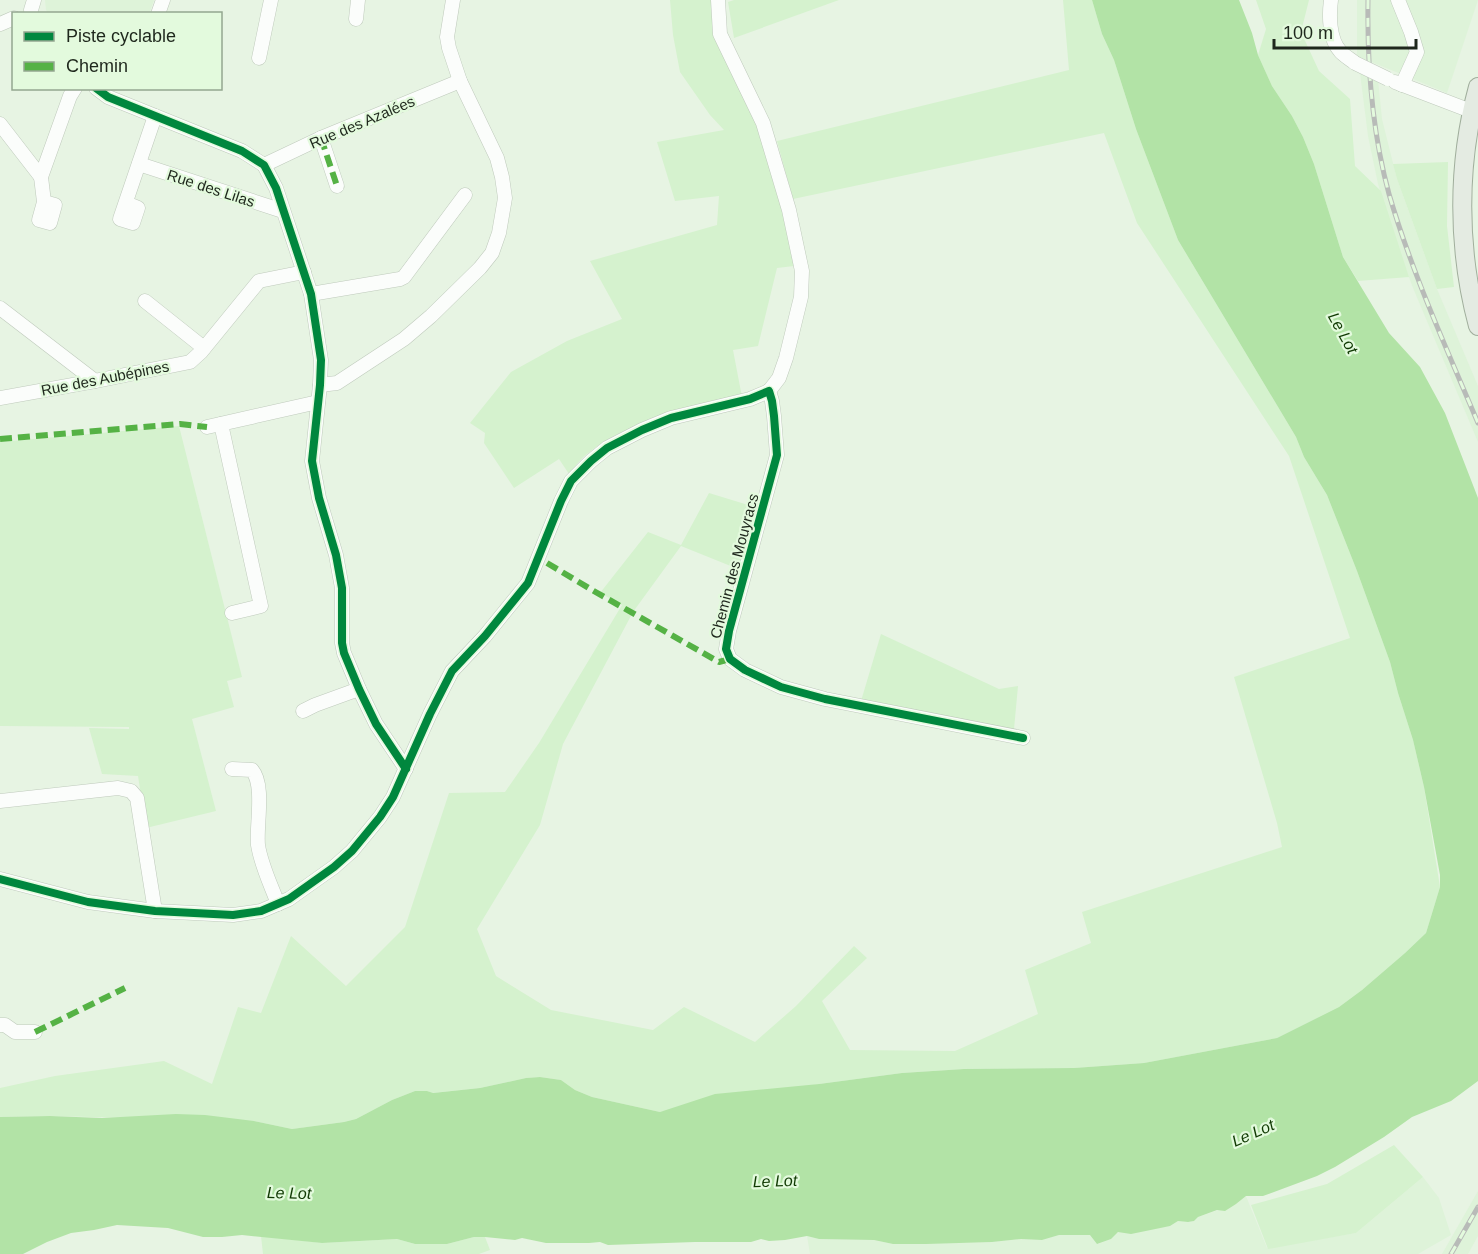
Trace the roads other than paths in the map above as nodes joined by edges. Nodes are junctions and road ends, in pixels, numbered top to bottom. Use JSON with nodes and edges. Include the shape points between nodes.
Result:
{"nodes":[{"id":1,"x":271,"y":0,"type":"edge"},
{"id":2,"x":358,"y":0,"type":"edge"},
{"id":3,"x":453,"y":0,"type":"edge"},
{"id":4,"x":718,"y":0,"type":"edge"},
{"id":5,"x":1331,"y":0,"type":"edge"},
{"id":6,"x":1398,"y":0,"type":"edge"},
{"id":7,"x":356,"y":19,"type":"dead end"},
{"id":8,"x":259,"y":58,"type":"dead end"},
{"id":9,"x":460,"y":81,"type":"junction"},
{"id":10,"x":1402,"y":85,"type":"junction"},
{"id":11,"x":1478,"y":87,"type":"edge"},
{"id":12,"x":74,"y":90,"type":"edge"},
{"id":13,"x":99,"y":90,"type":"edge"},
{"id":14,"x":122,"y":95,"type":"edge"},
{"id":15,"x":1471,"y":111,"type":"junction"},
{"id":16,"x":155,"y":116,"type":"junction"},
{"id":17,"x":0,"y":124,"type":"edge"},
{"id":18,"x":321,"y":138,"type":"junction"},
{"id":19,"x":139,"y":164,"type":"junction"},
{"id":20,"x":264,"y":165,"type":"junction"},
{"id":21,"x":41,"y":177,"type":"junction"},
{"id":22,"x":337,"y":186,"type":"dead end"},
{"id":23,"x":465,"y":195,"type":"dead end"},
{"id":24,"x":44,"y":202,"type":"dead end"},
{"id":25,"x":126,"y":203,"type":"dead end"},
{"id":26,"x":283,"y":211,"type":"junction"},
{"id":27,"x":304,"y":272,"type":"junction"},
{"id":28,"x":311,"y":294,"type":"junction"},
{"id":29,"x":145,"y":301,"type":"dead end"},
{"id":30,"x":0,"y":308,"type":"edge"},
{"id":31,"x":1478,"y":326,"type":"edge"},
{"id":32,"x":204,"y":348,"type":"junction"},
{"id":33,"x":95,"y":381,"type":"junction"},
{"id":34,"x":321,"y":385,"type":"junction"},
{"id":35,"x":769,"y":391,"type":"junction"},
{"id":36,"x":0,"y":398,"type":"edge"},
{"id":37,"x":318,"y":402,"type":"junction"},
{"id":38,"x":221,"y":424,"type":"junction"},
{"id":39,"x":207,"y":428,"type":"dead end"},
{"id":40,"x":232,"y":613,"type":"dead end"},
{"id":41,"x":359,"y":689,"type":"junction"},
{"id":42,"x":303,"y":711,"type":"dead end"},
{"id":43,"x":1023,"y":738,"type":"dead end"},
{"id":44,"x":232,"y":769,"type":"dead end"},
{"id":45,"x":406,"y":769,"type":"junction"},
{"id":46,"x":0,"y":801,"type":"edge"},
{"id":47,"x":0,"y":879,"type":"edge"},
{"id":48,"x":278,"y":904,"type":"junction"},
{"id":49,"x":155,"y":911,"type":"junction"},
{"id":50,"x":0,"y":1025,"type":"edge"},
{"id":51,"x":35,"y":1032,"type":"dead end"}],
"edges":[{"from":1,"to":8,"type":"street"},
{"from":2,"to":7,"type":"street"},
{"from":3,"to":9,"type":"street","via":[[447,37]]},
{"from":4,"to":35,"type":"street","via":[[720,34],[763,123],[802,271],[801,297],[786,358]]},
{"from":5,"to":10,"type":"street","bridge":true,"via":[[1332,33],[1339,51],[1354,63]]},
{"from":6,"to":10,"type":"street","via":[[1417,52]]},
{"from":9,"to":18,"type":"street","name":"Rue des Azalées"},
{"from":9,"to":34,"type":"street","via":[[498,158],[502,177],[504,198],[492,253],[404,339],[337,383]]},
{"from":10,"to":15,"type":"street"},
{"from":11,"to":15,"type":"main road"},
{"from":12,"to":21,"type":"street"},
{"from":13,"to":14,"type":"street","via":[[108,97]]},
{"from":14,"to":16,"type":"street"},
{"from":15,"to":31,"type":"main road","via":[[1462,185],[1463,231]]},
{"from":16,"to":19,"type":"street"},
{"from":16,"to":20,"type":"street","via":[[242,151]]},
{"from":17,"to":21,"type":"street"},
{"from":18,"to":20,"type":"street","name":"Rue des Azalées"},
{"from":18,"to":22,"type":"street"},
{"from":19,"to":25,"type":"street"},
{"from":19,"to":26,"type":"street","name":"Rue des Lilas"},
{"from":20,"to":26,"type":"street"},
{"from":21,"to":24,"type":"street"},
{"from":23,"to":28,"type":"street","via":[[404,277]]},
{"from":26,"to":27,"type":"street"},
{"from":27,"to":28,"type":"street"},
{"from":27,"to":32,"type":"street","name":"Rue des Aubépines","via":[[259,280]]},
{"from":28,"to":34,"type":"street"},
{"from":29,"to":32,"type":"street"},
{"from":30,"to":33,"type":"street"},
{"from":32,"to":33,"type":"street","name":"Rue des Aubépines","via":[[190,362]]},
{"from":33,"to":36,"type":"street","name":"Rue des Aubépines"},
{"from":34,"to":37,"type":"street"},
{"from":35,"to":43,"type":"street","name":"Chemin des Mouyracs","via":[[777,455],[729,631],[726,649],[730,659],[781,687],[825,699]]},
{"from":35,"to":45,"type":"street","via":[[671,418],[607,448],[591,460],[571,481],[528,583],[452,671]]},
{"from":37,"to":38,"type":"street"},
{"from":37,"to":41,"type":"street","via":[[312,461],[342,588],[342,644]]},
{"from":38,"to":39,"type":"street"},
{"from":38,"to":40,"type":"street","via":[[261,606]]},
{"from":41,"to":42,"type":"street"},
{"from":41,"to":45,"type":"street","via":[[376,724]]},
{"from":44,"to":48,"type":"street","via":[[252,770],[255,774],[260,856]]},
{"from":45,"to":48,"type":"street","via":[[380,817],[352,851]]},
{"from":46,"to":49,"type":"street","via":[[118,788],[131,791],[138,798]]},
{"from":47,"to":49,"type":"street","via":[[88,902]]},
{"from":48,"to":49,"type":"street","via":[[233,915]]},
{"from":50,"to":51,"type":"street","via":[[15,1032]]}]}
